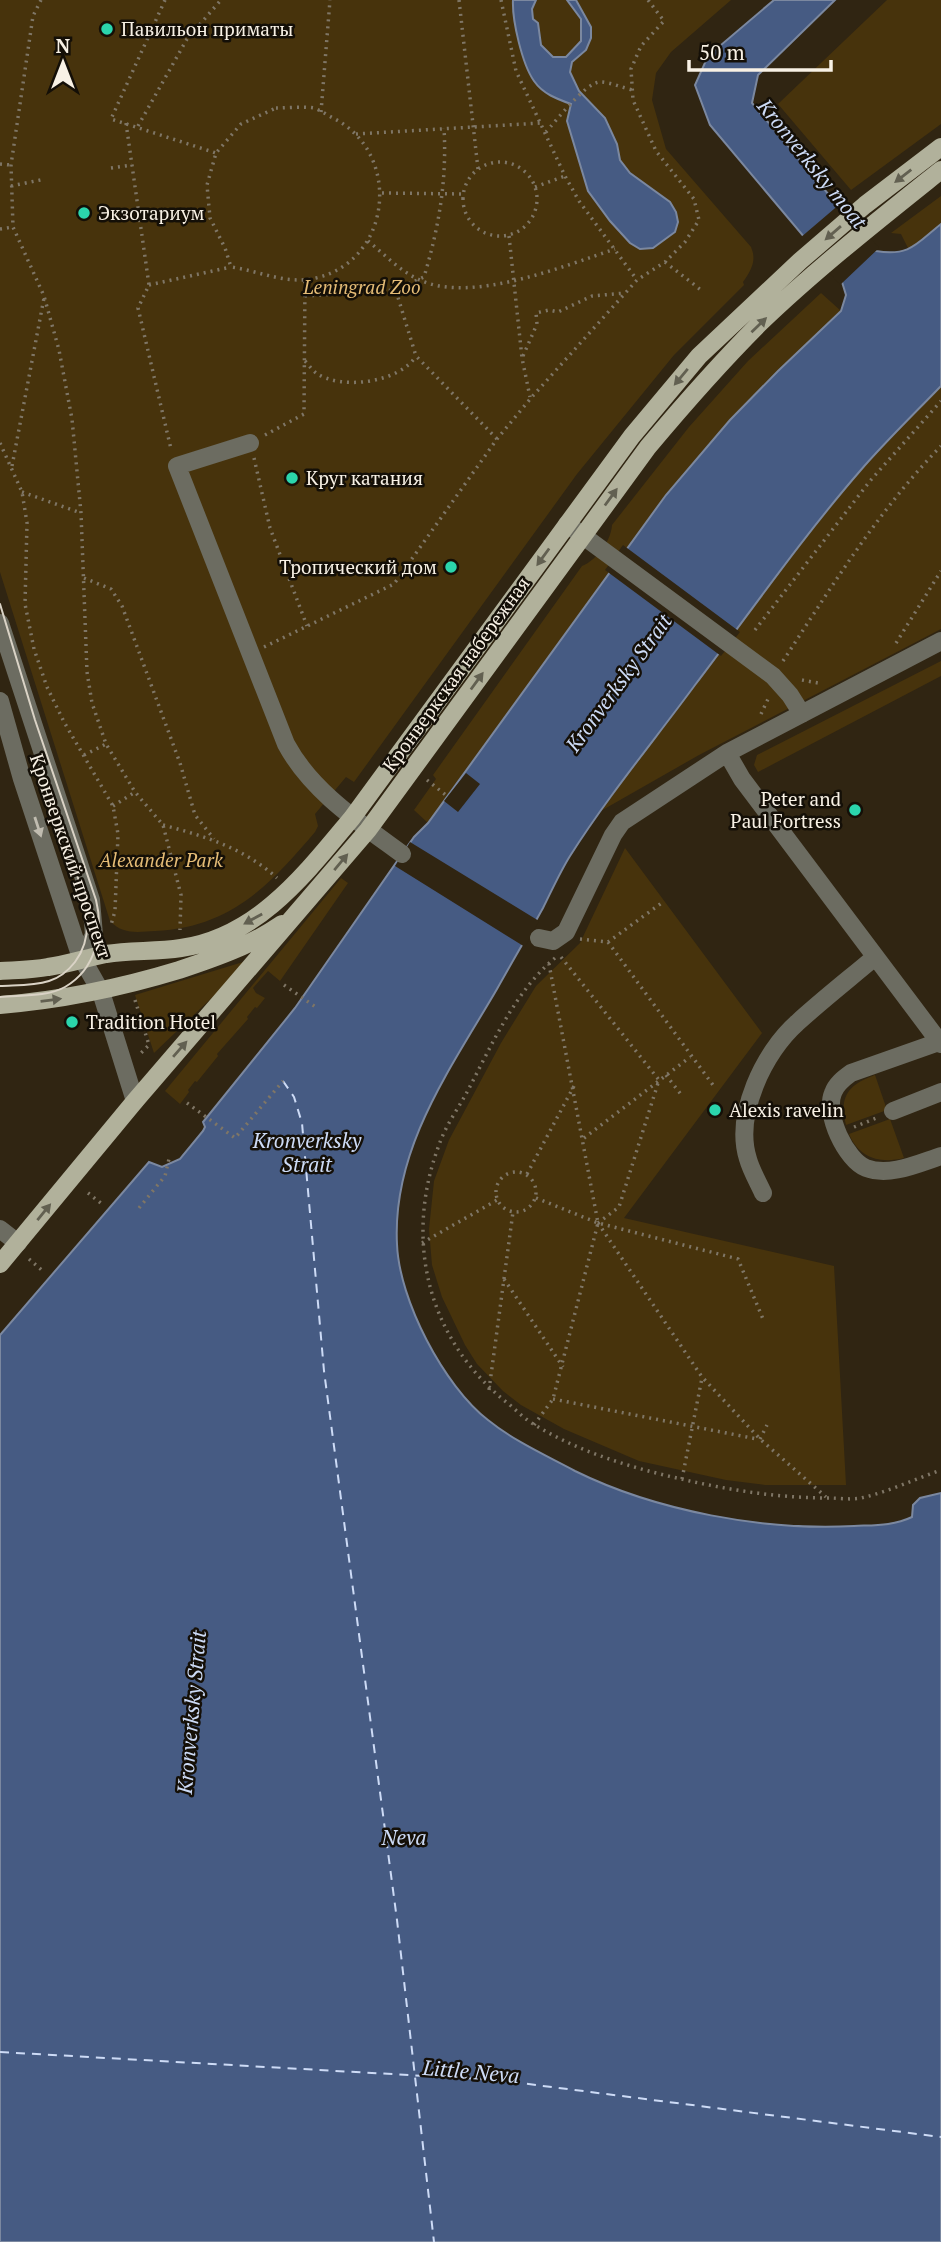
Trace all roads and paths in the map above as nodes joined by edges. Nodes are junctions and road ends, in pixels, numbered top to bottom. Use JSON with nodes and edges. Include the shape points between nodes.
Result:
{"nodes":[{"id":1,"x":41,"y":0,"type":"edge"},
{"id":2,"x":166,"y":0,"type":"edge"},
{"id":3,"x":221,"y":0,"type":"edge"},
{"id":4,"x":330,"y":0,"type":"edge"},
{"id":5,"x":459,"y":0,"type":"edge"},
{"id":6,"x":501,"y":0,"type":"edge"},
{"id":7,"x":648,"y":0,"type":"edge"},
{"id":8,"x":633,"y":90,"type":"junction"},
{"id":9,"x":321,"y":111,"type":"junction"},
{"id":10,"x":541,"y":122,"type":"junction"},
{"id":11,"x":126,"y":123,"type":"junction"},
{"id":12,"x":472,"y":126,"type":"junction"},
{"id":13,"x":137,"y":127,"type":"junction"},
{"id":14,"x":444,"y":128,"type":"junction"},
{"id":15,"x":546,"y":132,"type":"junction"},
{"id":16,"x":356,"y":134,"type":"junction"},
{"id":17,"x":941,"y":147,"type":"edge"},
{"id":18,"x":216,"y":153,"type":"junction"},
{"id":19,"x":0,"y":164,"type":"edge"},
{"id":20,"x":11,"y":164,"type":"junction"},
{"id":21,"x":132,"y":164,"type":"junction"},
{"id":22,"x":111,"y":168,"type":"dead end"},
{"id":23,"x":478,"y":169,"type":"junction"},
{"id":24,"x":941,"y":170,"type":"edge"},
{"id":25,"x":565,"y":176,"type":"junction"},
{"id":26,"x":45,"y":179,"type":"dead end"},
{"id":27,"x":11,"y":186,"type":"junction"},
{"id":28,"x":535,"y":187,"type":"junction"},
{"id":29,"x":382,"y":193,"type":"junction"},
{"id":30,"x":444,"y":193,"type":"junction"},
{"id":31,"x":463,"y":194,"type":"junction"},
{"id":32,"x":13,"y":227,"type":"junction"},
{"id":33,"x":0,"y":229,"type":"edge"},
{"id":34,"x":509,"y":236,"type":"junction"},
{"id":35,"x":367,"y":241,"type":"junction"},
{"id":36,"x":615,"y":249,"type":"junction"},
{"id":37,"x":665,"y":262,"type":"junction"},
{"id":38,"x":232,"y":267,"type":"junction"},
{"id":39,"x":305,"y":279,"type":"junction"},
{"id":40,"x":418,"y":280,"type":"junction"},
{"id":41,"x":637,"y":280,"type":"junction"},
{"id":42,"x":514,"y":283,"type":"junction"},
{"id":43,"x":149,"y":285,"type":"junction"},
{"id":44,"x":395,"y":290,"type":"junction"},
{"id":45,"x":701,"y":290,"type":"dead end"},
{"id":46,"x":627,"y":293,"type":"junction"},
{"id":47,"x":44,"y":296,"type":"junction"},
{"id":48,"x":305,"y":296,"type":"junction"},
{"id":49,"x":416,"y":356,"type":"junction"},
{"id":50,"x":522,"y":358,"type":"junction"},
{"id":51,"x":305,"y":360,"type":"junction"},
{"id":52,"x":531,"y":398,"type":"junction"},
{"id":53,"x":941,"y":401,"type":"edge"},
{"id":54,"x":497,"y":439,"type":"junction"},
{"id":55,"x":0,"y":443,"type":"edge"},
{"id":56,"x":250,"y":443,"type":"junction"},
{"id":57,"x":941,"y":446,"type":"edge"},
{"id":58,"x":177,"y":466,"type":"junction"},
{"id":59,"x":11,"y":469,"type":"junction"},
{"id":60,"x":22,"y":492,"type":"junction"},
{"id":61,"x":81,"y":513,"type":"junction"},
{"id":62,"x":567,"y":524,"type":"junction"},
{"id":63,"x":583,"y":536,"type":"junction"},
{"id":64,"x":941,"y":570,"type":"edge"},
{"id":65,"x":84,"y":578,"type":"junction"},
{"id":66,"x":0,"y":623,"type":"edge"},
{"id":67,"x":307,"y":626,"type":"junction"},
{"id":68,"x":755,"y":630,"type":"dead end"},
{"id":69,"x":941,"y":641,"type":"edge"},
{"id":70,"x":896,"y":650,"type":"dead end"},
{"id":71,"x":250,"y":654,"type":"junction"},
{"id":72,"x":780,"y":665,"type":"dead end"},
{"id":73,"x":765,"y":691,"type":"dead end"},
{"id":74,"x":0,"y":701,"type":"edge"},
{"id":75,"x":802,"y":713,"type":"junction"},
{"id":76,"x":758,"y":718,"type":"dead end"},
{"id":77,"x":106,"y":744,"type":"junction"},
{"id":78,"x":727,"y":753,"type":"junction"},
{"id":79,"x":84,"y":755,"type":"junction"},
{"id":80,"x":430,"y":783,"type":"dead end"},
{"id":81,"x":135,"y":792,"type":"junction"},
{"id":82,"x":447,"y":796,"type":"dead end"},
{"id":83,"x":113,"y":806,"type":"junction"},
{"id":84,"x":352,"y":818,"type":"junction"},
{"id":85,"x":163,"y":825,"type":"junction"},
{"id":86,"x":368,"y":830,"type":"junction"},
{"id":87,"x":214,"y":839,"type":"junction"},
{"id":88,"x":402,"y":854,"type":"dead end"},
{"id":89,"x":279,"y":880,"type":"dead end"},
{"id":90,"x":663,"y":902,"type":"dead end"},
{"id":91,"x":297,"y":915,"type":"junction"},
{"id":92,"x":107,"y":930,"type":"dead end"},
{"id":93,"x":180,"y":934,"type":"dead end"},
{"id":94,"x":578,"y":939,"type":"dead end"},
{"id":95,"x":608,"y":942,"type":"junction"},
{"id":96,"x":542,"y":946,"type":"joint"},
{"id":97,"x":875,"y":957,"type":"junction"},
{"id":98,"x":81,"y":960,"type":"junction"},
{"id":99,"x":549,"y":963,"type":"junction"},
{"id":100,"x":0,"y":971,"type":"edge"},
{"id":101,"x":284,"y":985,"type":"dead end"},
{"id":102,"x":101,"y":992,"type":"junction"},
{"id":103,"x":135,"y":1000,"type":"dead end"},
{"id":104,"x":0,"y":1005,"type":"edge"},
{"id":105,"x":317,"y":1008,"type":"dead end"},
{"id":106,"x":940,"y":1043,"type":"edge"},
{"id":107,"x":690,"y":1057,"type":"junction"},
{"id":108,"x":135,"y":1060,"type":"dead end"},
{"id":109,"x":666,"y":1075,"type":"junction"},
{"id":110,"x":659,"y":1080,"type":"junction"},
{"id":111,"x":283,"y":1081,"type":"dead end"},
{"id":112,"x":713,"y":1085,"type":"dead end"},
{"id":113,"x":574,"y":1086,"type":"junction"},
{"id":114,"x":941,"y":1092,"type":"edge"},
{"id":115,"x":683,"y":1097,"type":"dead end"},
{"id":116,"x":135,"y":1101,"type":"junction"},
{"id":117,"x":187,"y":1103,"type":"dead end"},
{"id":118,"x":893,"y":1111,"type":"joint"},
{"id":119,"x":839,"y":1133,"type":"junction"},
{"id":120,"x":584,"y":1138,"type":"junction"},
{"id":121,"x":941,"y":1156,"type":"edge"},
{"id":122,"x":169,"y":1159,"type":"dead end"},
{"id":123,"x":527,"y":1174,"type":"junction"},
{"id":124,"x":88,"y":1193,"type":"dead end"},
{"id":125,"x":763,"y":1193,"type":"dead end"},
{"id":126,"x":536,"y":1198,"type":"junction"},
{"id":127,"x":497,"y":1200,"type":"junction"},
{"id":128,"x":102,"y":1204,"type":"dead end"},
{"id":129,"x":139,"y":1208,"type":"dead end"},
{"id":130,"x":513,"y":1212,"type":"junction"},
{"id":131,"x":598,"y":1223,"type":"junction"},
{"id":132,"x":0,"y":1229,"type":"edge"},
{"id":133,"x":18,"y":1243,"type":"junction"},
{"id":134,"x":422,"y":1243,"type":"junction"},
{"id":135,"x":29,"y":1259,"type":"dead end"},
{"id":136,"x":0,"y":1264,"type":"edge"},
{"id":137,"x":44,"y":1272,"type":"dead end"},
{"id":138,"x":504,"y":1279,"type":"junction"},
{"id":139,"x":763,"y":1319,"type":"dead end"},
{"id":140,"x":562,"y":1367,"type":"junction"},
{"id":141,"x":702,"y":1377,"type":"junction"},
{"id":142,"x":489,"y":1390,"type":"junction"},
{"id":143,"x":553,"y":1399,"type":"junction"},
{"id":144,"x":534,"y":1425,"type":"junction"},
{"id":145,"x":768,"y":1425,"type":"dead end"},
{"id":146,"x":692,"y":1426,"type":"junction"},
{"id":147,"x":760,"y":1440,"type":"junction"},
{"id":148,"x":941,"y":1470,"type":"edge"},
{"id":149,"x":682,"y":1479,"type":"junction"},
{"id":150,"x":827,"y":1498,"type":"junction"}],
"edges":[{"from":1,"to":20,"type":"path","via":[[33,16]]},
{"from":2,"to":11,"type":"path","via":[[111,119]]},
{"from":3,"to":13,"type":"path","via":[[187,39]]},
{"from":4,"to":9,"type":"path"},
{"from":5,"to":12,"type":"path"},
{"from":6,"to":10,"type":"path","via":[[516,71]]},
{"from":7,"to":8,"type":"path","via":[[664,21],[636,57],[631,69]]},
{"from":8,"to":15,"type":"path","via":[[598,82],[591,85]]},
{"from":8,"to":37,"type":"path","via":[[656,151],[694,199],[699,220]]},
{"from":9,"to":16,"type":"path","via":[[349,125]]},
{"from":9,"to":18,"type":"path","via":[[276,108],[241,124]]},
{"from":10,"to":12,"type":"path"},
{"from":10,"to":15,"type":"path"},
{"from":11,"to":13,"type":"path"},
{"from":11,"to":21,"type":"path"},
{"from":12,"to":14,"type":"path"},
{"from":12,"to":23,"type":"path"},
{"from":13,"to":18,"type":"path"},
{"from":14,"to":16,"type":"path"},
{"from":14,"to":30,"type":"path"},
{"from":15,"to":25,"type":"path"},
{"from":16,"to":29,"type":"path","via":[[373,155]]},
{"from":17,"to":62,"type":"main road","name":"Кронверкская набережная","one_way":true,"via":[[800,261],[699,356]]},
{"from":18,"to":38,"type":"path","via":[[207,185],[210,218]]},
{"from":19,"to":20,"type":"path"},
{"from":20,"to":27,"type":"path"},
{"from":21,"to":22,"type":"path"},
{"from":21,"to":43,"type":"path"},
{"from":23,"to":28,"type":"path","via":[[508,163],[522,169]]},
{"from":23,"to":31,"type":"path"},
{"from":63,"to":24,"type":"main road","name":"Кронверкская набережная","one_way":true,"via":[[683,404],[763,321]]},
{"from":25,"to":28,"type":"path"},
{"from":25,"to":36,"type":"path"},
{"from":26,"to":27,"type":"path"},
{"from":27,"to":32,"type":"path"},
{"from":28,"to":34,"type":"path","via":[[537,207],[531,220]]},
{"from":29,"to":30,"type":"path"},
{"from":29,"to":35,"type":"path","via":[[377,221]]},
{"from":30,"to":31,"type":"path"},
{"from":30,"to":40,"type":"path","via":[[428,266]]},
{"from":31,"to":34,"type":"path","via":[[470,222],[488,234]]},
{"from":32,"to":33,"type":"path"},
{"from":32,"to":47,"type":"path"},
{"from":34,"to":42,"type":"path"},
{"from":35,"to":39,"type":"path","via":[[342,267]]},
{"from":35,"to":40,"type":"path"},
{"from":36,"to":41,"type":"path"},
{"from":36,"to":42,"type":"path"},
{"from":37,"to":41,"type":"path"},
{"from":37,"to":45,"type":"path"},
{"from":38,"to":39,"type":"path","via":[[283,280]]},
{"from":38,"to":43,"type":"path"},
{"from":39,"to":48,"type":"path"},
{"from":40,"to":42,"type":"path","via":[[443,288]]},
{"from":40,"to":44,"type":"path"},
{"from":41,"to":46,"type":"path"},
{"from":42,"to":50,"type":"path"},
{"from":43,"to":58,"type":"path","via":[[138,308]]},
{"from":44,"to":48,"type":"path"},
{"from":44,"to":49,"type":"path"},
{"from":46,"to":50,"type":"path","via":[[592,296],[558,312],[536,313],[537,324]]},
{"from":46,"to":52,"type":"path"},
{"from":47,"to":59,"type":"path"},
{"from":47,"to":61,"type":"path","via":[[72,419]]},
{"from":48,"to":51,"type":"path"},
{"from":49,"to":51,"type":"path","via":[[409,367],[389,376],[349,383],[314,372]]},
{"from":49,"to":54,"type":"path"},
{"from":50,"to":52,"type":"path"},
{"from":51,"to":56,"type":"path","via":[[304,414]]},
{"from":52,"to":54,"type":"path"},
{"from":53,"to":68,"type":"path","via":[[870,481]]},
{"from":54,"to":67,"type":"path","via":[[394,584]]},
{"from":55,"to":59,"type":"path"},
{"from":56,"to":58,"type":"street"},
{"from":56,"to":67,"type":"path","via":[[270,528]]},
{"from":57,"to":72,"type":"path","via":[[863,539]]},
{"from":58,"to":71,"type":"street"},
{"from":59,"to":60,"type":"path"},
{"from":60,"to":61,"type":"path"},
{"from":60,"to":79,"type":"path","via":[[27,523],[25,604],[34,649],[47,687]]},
{"from":61,"to":65,"type":"path"},
{"from":62,"to":63,"type":"street"},
{"from":62,"to":84,"type":"main road","name":"Кронверкская набережная","one_way":true},
{"from":63,"to":75,"type":"street","via":[[773,676]]},
{"from":86,"to":63,"type":"main road","name":"Кронверкская набережная","one_way":true},
{"from":64,"to":70,"type":"path","via":[[895,644]]},
{"from":65,"to":77,"type":"path","via":[[87,673]]},
{"from":65,"to":87,"type":"path","via":[[111,589],[122,606],[195,815]]},
{"from":66,"to":98,"type":"street","via":[[91,900],[94,935]]},
{"from":67,"to":71,"type":"path"},
{"from":69,"to":75,"type":"street"},
{"from":71,"to":84,"type":"street","via":[[294,759]]},
{"from":73,"to":76,"type":"path","via":[[768,699]]},
{"from":74,"to":98,"type":"street","name":"Кронверкский проспект","one_way":true},
{"from":75,"to":78,"type":"street"},
{"from":77,"to":79,"type":"path"},
{"from":77,"to":81,"type":"path"},
{"from":78,"to":96,"type":"street","via":[[622,822],[566,932]]},
{"from":78,"to":97,"type":"street"},
{"from":79,"to":83,"type":"path"},
{"from":80,"to":82,"type":"path"},
{"from":81,"to":83,"type":"path"},
{"from":81,"to":85,"type":"path"},
{"from":83,"to":92,"type":"path","via":[[118,834],[115,911]]},
{"from":84,"to":86,"type":"street"},
{"from":84,"to":98,"type":"main road","name":"Кронверкская набережная","one_way":true,"via":[[305,875],[258,917],[216,939],[183,948]]},
{"from":85,"to":87,"type":"path"},
{"from":85,"to":93,"type":"path","via":[[181,895]]},
{"from":86,"to":88,"type":"street"},
{"from":91,"to":86,"type":"main road","name":"Кронверкская набережная","one_way":true},
{"from":87,"to":89,"type":"path","via":[[255,860]]},
{"from":90,"to":95,"type":"path"},
{"from":91,"to":102,"type":"main road","via":[[221,957]]},
{"from":116,"to":91,"type":"main road","name":"Кронверкская набережная","one_way":true},
{"from":94,"to":95,"type":"path"},
{"from":95,"to":107,"type":"path"},
{"from":96,"to":99,"type":"path"},
{"from":97,"to":106,"type":"street"},
{"from":97,"to":125,"type":"street","via":[[796,1023],[762,1072],[744,1126],[747,1157]]},
{"from":98,"to":100,"type":"main road","name":"Кронверкская набережная"},
{"from":98,"to":102,"type":"street","name":"Кронверкский проспект"},
{"from":99,"to":110,"type":"path","via":[[559,955]]},
{"from":99,"to":113,"type":"path"},
{"from":99,"to":134,"type":"path","via":[[527,986],[439,1143],[423,1208]]},
{"from":101,"to":105,"type":"path"},
{"from":104,"to":102,"type":"main road","one_way":true},
{"from":102,"to":116,"type":"street","name":"Кронверкский проспект"},
{"from":103,"to":108,"type":"path","via":[[149,1045]]},
{"from":106,"to":119,"type":"street","via":[[859,1070],[840,1082],[831,1104]]},
{"from":107,"to":109,"type":"path"},
{"from":107,"to":112,"type":"path"},
{"from":109,"to":110,"type":"path"},
{"from":109,"to":115,"type":"path"},
{"from":110,"to":120,"type":"path"},
{"from":110,"to":131,"type":"path","via":[[619,1207]]},
{"from":111,"to":117,"type":"path","via":[[235,1139]]},
{"from":113,"to":120,"type":"path"},
{"from":113,"to":123,"type":"path"},
{"from":114,"to":118,"type":"street"},
{"from":133,"to":116,"type":"main road","name":"Кронверкская набережная","one_way":true},
{"from":118,"to":119,"type":"path"},
{"from":119,"to":121,"type":"street","via":[[846,1150],[868,1169],[906,1167]]},
{"from":120,"to":131,"type":"path"},
{"from":122,"to":129,"type":"path","via":[[165,1176]]},
{"from":123,"to":126,"type":"path","via":[[536,1185]]},
{"from":123,"to":127,"type":"path","via":[[514,1171],[503,1176],[496,1187]]},
{"from":124,"to":128,"type":"path"},
{"from":126,"to":130,"type":"path","via":[[527,1209]]},
{"from":126,"to":131,"type":"path"},
{"from":127,"to":130,"type":"path"},
{"from":127,"to":134,"type":"path"},
{"from":130,"to":138,"type":"path"},
{"from":131,"to":139,"type":"path","via":[[738,1259]]},
{"from":131,"to":140,"type":"path"},
{"from":131,"to":141,"type":"path"},
{"from":132,"to":133,"type":"street"},
{"from":133,"to":136,"type":"main road","name":"Кронверкская набережная"},
{"from":134,"to":142,"type":"path","via":[[435,1303],[454,1346]]},
{"from":135,"to":137,"type":"path"},
{"from":138,"to":140,"type":"path"},
{"from":138,"to":142,"type":"path"},
{"from":140,"to":143,"type":"path"},
{"from":141,"to":146,"type":"path"},
{"from":141,"to":147,"type":"path"},
{"from":142,"to":144,"type":"path"},
{"from":143,"to":144,"type":"path"},
{"from":143,"to":146,"type":"path"},
{"from":144,"to":149,"type":"path","via":[[644,1471]]},
{"from":145,"to":147,"type":"path"},
{"from":146,"to":147,"type":"path"},
{"from":146,"to":149,"type":"path"},
{"from":147,"to":150,"type":"path"},
{"from":148,"to":150,"type":"path","via":[[859,1499]]},
{"from":149,"to":150,"type":"path","via":[[736,1491]]}]}
